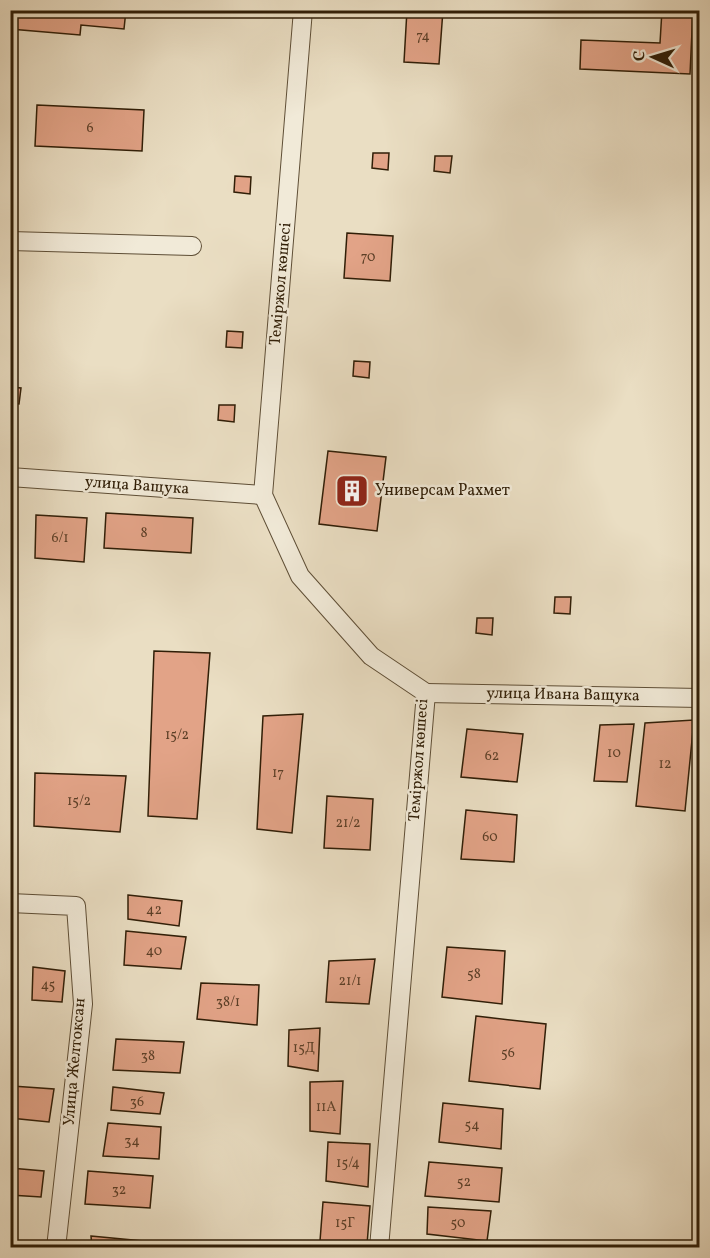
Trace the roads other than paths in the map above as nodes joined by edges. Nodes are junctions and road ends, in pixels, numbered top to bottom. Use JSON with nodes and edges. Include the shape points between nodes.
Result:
{"nodes":[{"id":1,"x":303,"y":10,"type":"edge"},
{"id":2,"x":10,"y":241,"type":"edge"},
{"id":3,"x":192,"y":246,"type":"dead end"},
{"id":4,"x":10,"y":477,"type":"edge"},
{"id":5,"x":263,"y":495,"type":"junction"},
{"id":6,"x":426,"y":693,"type":"junction"},
{"id":7,"x":699,"y":698,"type":"edge"},
{"id":8,"x":10,"y":903,"type":"edge"},
{"id":9,"x":56,"y":1248,"type":"edge"},
{"id":10,"x":379,"y":1248,"type":"edge"}],
"edges":[{"from":1,"to":5,"type":"street","name":"Теміржол көшесі"},
{"from":2,"to":3,"type":"street"},
{"from":4,"to":5,"type":"street","name":"улица Ващука"},
{"from":5,"to":6,"type":"street","name":"Теміржол көшесі","via":[[300,576],[371,656]]},
{"from":6,"to":7,"type":"street","name":"улица Ивана Ващука"},
{"from":6,"to":10,"type":"street","name":"Теміржол көшесі"},
{"from":8,"to":9,"type":"street","name":"Улица Желтоксан","via":[[76,906],[83,1004]]}]}
